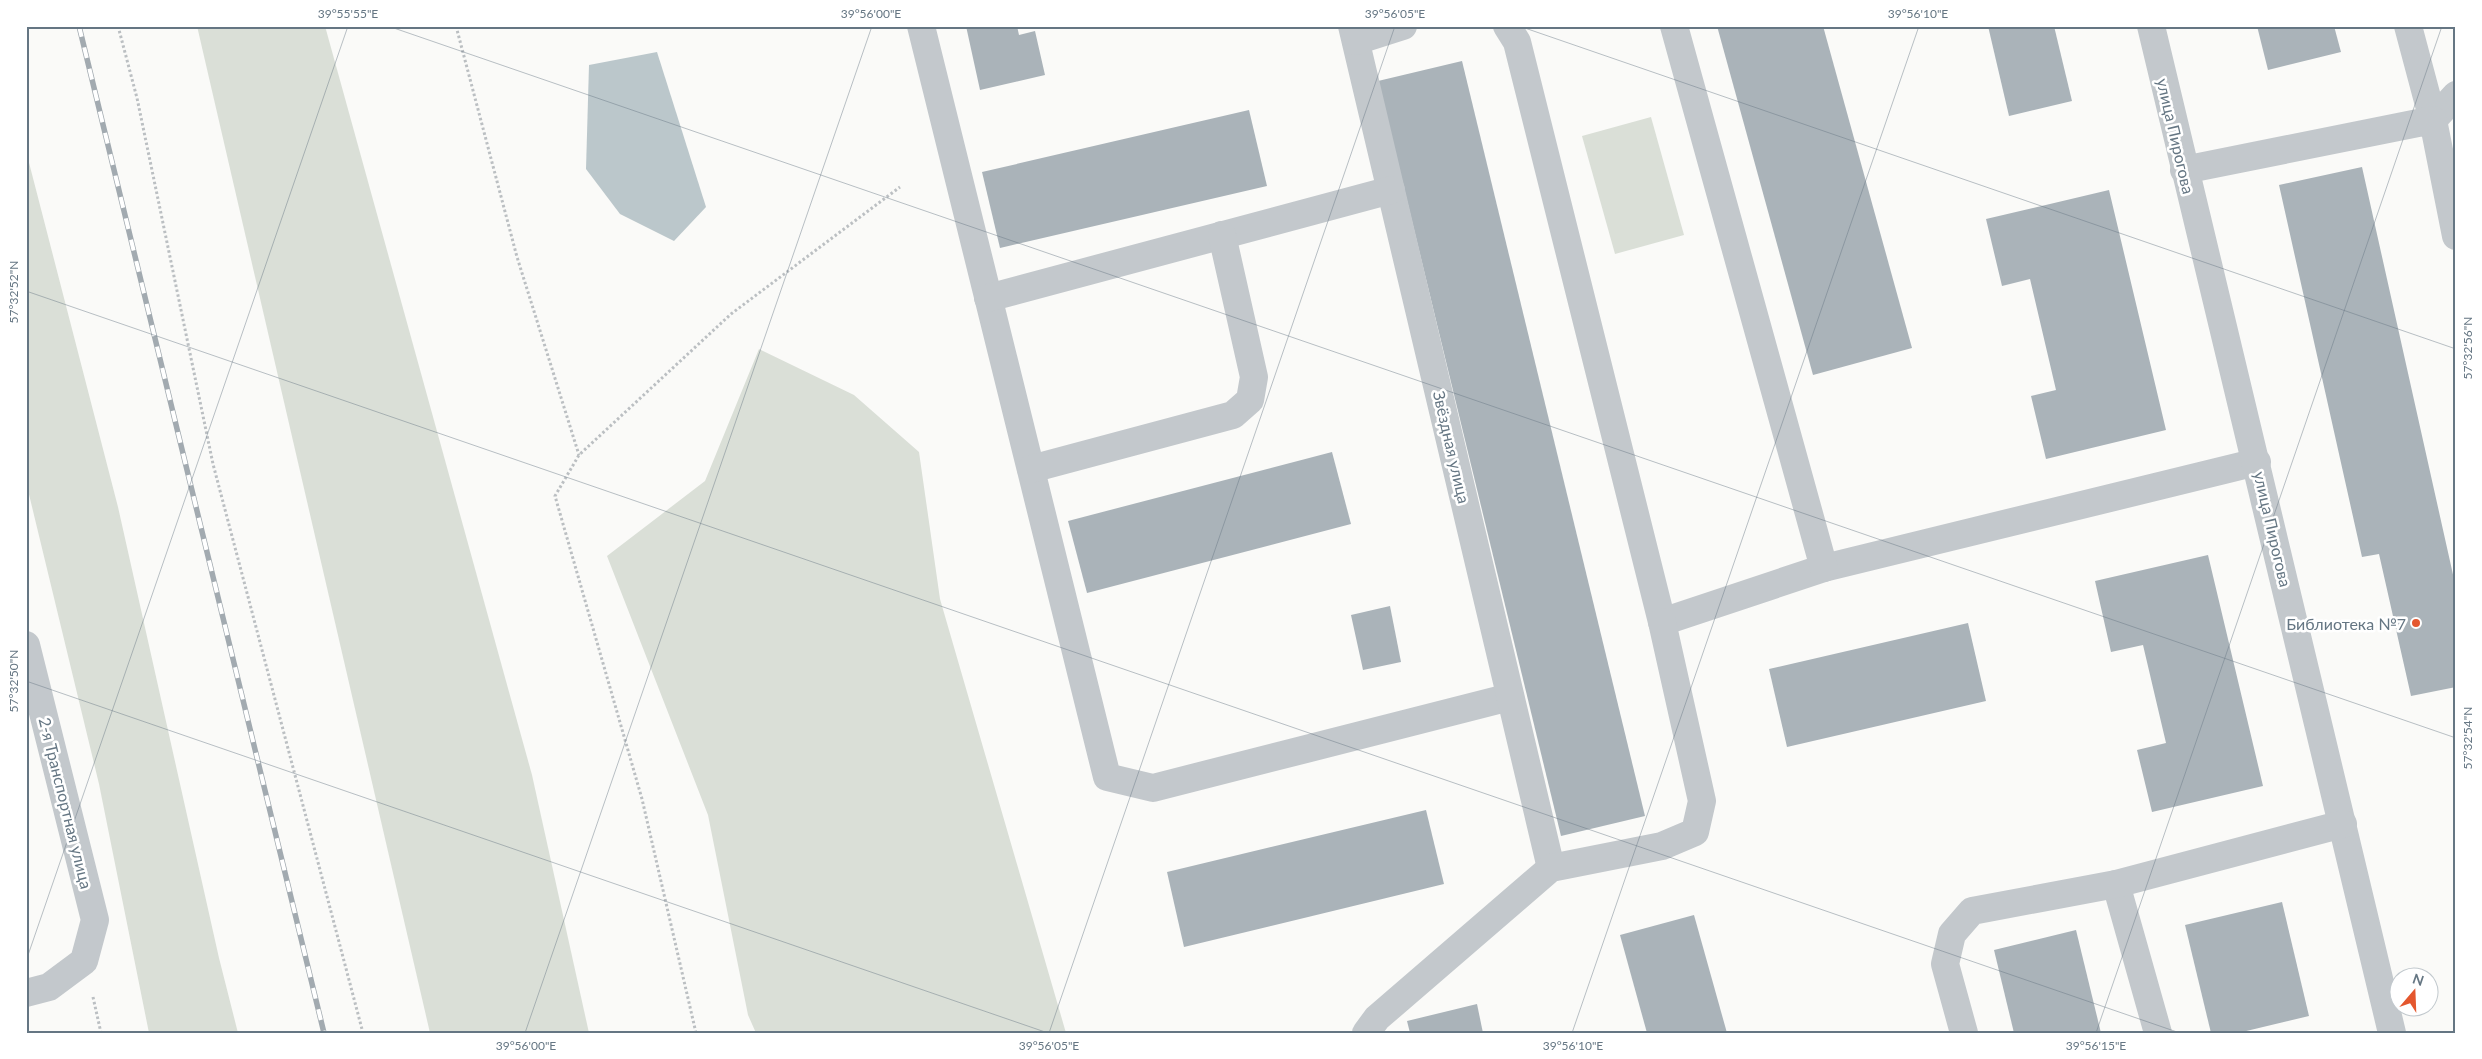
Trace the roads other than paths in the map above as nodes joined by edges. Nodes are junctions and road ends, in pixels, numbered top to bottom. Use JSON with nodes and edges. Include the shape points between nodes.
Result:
{"nodes":[{"id":1,"x":921,"y":26,"type":"edge"},
{"id":2,"x":1403,"y":26,"type":"edge"},
{"id":3,"x":1507,"y":26,"type":"edge"},
{"id":4,"x":1674,"y":26,"type":"edge"},
{"id":5,"x":2150,"y":26,"type":"edge"},
{"id":6,"x":2408,"y":26,"type":"edge"},
{"id":7,"x":1354,"y":34,"type":"edge"},
{"id":8,"x":2456,"y":94,"type":"edge"},
{"id":9,"x":2433,"y":120,"type":"junction"},
{"id":10,"x":2184,"y":170,"type":"junction"},
{"id":11,"x":1391,"y":190,"type":"junction"},
{"id":12,"x":1222,"y":235,"type":"junction"},
{"id":13,"x":2456,"y":236,"type":"edge"},
{"id":14,"x":988,"y":298,"type":"junction"},
{"id":15,"x":2257,"y":462,"type":"junction"},
{"id":16,"x":1031,"y":469,"type":"junction"},
{"id":17,"x":1824,"y":568,"type":"junction"},
{"id":18,"x":1662,"y":622,"type":"junction"},
{"id":19,"x":26,"y":644,"type":"edge"},
{"id":20,"x":1510,"y":697,"type":"junction"},
{"id":21,"x":2343,"y":824,"type":"junction"},
{"id":22,"x":1551,"y":868,"type":"junction"},
{"id":23,"x":2116,"y":884,"type":"junction"},
{"id":24,"x":26,"y":993,"type":"edge"},
{"id":25,"x":1366,"y":1033,"type":"edge"},
{"id":26,"x":1964,"y":1033,"type":"edge"},
{"id":27,"x":2158,"y":1033,"type":"edge"},
{"id":28,"x":2392,"y":1033,"type":"edge"}],
"edges":[{"from":1,"to":14,"type":"street"},
{"from":2,"to":7,"type":"street"},
{"from":3,"to":18,"type":"street","via":[[1517,42]]},
{"from":4,"to":17,"type":"street"},
{"from":5,"to":10,"type":"street","name":"улица Пирогова"},
{"from":6,"to":9,"type":"street"},
{"from":7,"to":11,"type":"street","name":"Звёздная улица"},
{"from":8,"to":9,"type":"street"},
{"from":9,"to":10,"type":"street"},
{"from":9,"to":13,"type":"street"},
{"from":10,"to":15,"type":"street","name":"улица Пирогова"},
{"from":11,"to":12,"type":"street"},
{"from":11,"to":20,"type":"street","name":"Звёздная улица"},
{"from":12,"to":14,"type":"street"},
{"from":12,"to":16,"type":"street","via":[[1254,377],[1250,400],[1233,415]]},
{"from":14,"to":16,"type":"street"},
{"from":15,"to":17,"type":"street"},
{"from":15,"to":21,"type":"street","name":"улица Пирогова"},
{"from":16,"to":20,"type":"street","via":[[1107,777],[1152,788]]},
{"from":17,"to":18,"type":"street"},
{"from":18,"to":22,"type":"street","via":[[1702,801],[1695,832],[1662,846]]},
{"from":19,"to":24,"type":"street","name":"2-я Транспортная улица","via":[[95,920],[84,961],[49,987]]},
{"from":20,"to":22,"type":"street","name":"Звёздная улица"},
{"from":21,"to":23,"type":"street"},
{"from":21,"to":28,"type":"street","name":"улица Пирогова"},
{"from":22,"to":25,"type":"street","via":[[1376,1018]]},
{"from":23,"to":26,"type":"street","via":[[1972,911],[1952,934],[1945,964]]},
{"from":23,"to":27,"type":"street"}]}
